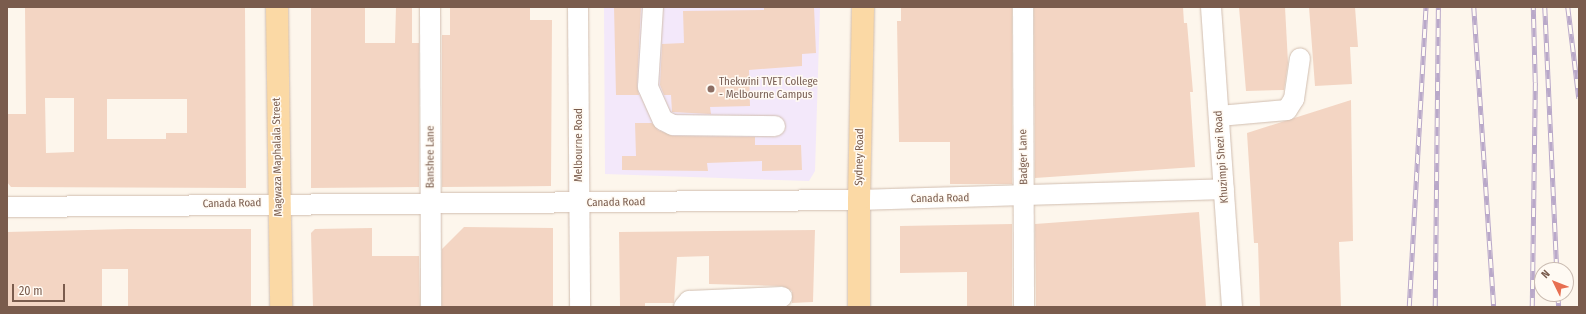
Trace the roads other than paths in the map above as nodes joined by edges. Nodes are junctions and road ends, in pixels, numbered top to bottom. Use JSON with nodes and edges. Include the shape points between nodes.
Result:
{"nodes":[{"id":1,"x":277,"y":7,"type":"edge"},
{"id":2,"x":430,"y":7,"type":"edge"},
{"id":3,"x":578,"y":7,"type":"edge"},
{"id":4,"x":654,"y":7,"type":"edge"},
{"id":5,"x":863,"y":7,"type":"edge"},
{"id":6,"x":1023,"y":7,"type":"edge"},
{"id":7,"x":1211,"y":7,"type":"edge"},
{"id":8,"x":1300,"y":58,"type":"dead end"},
{"id":9,"x":1219,"y":116,"type":"junction"},
{"id":10,"x":775,"y":126,"type":"dead end"},
{"id":11,"x":1224,"y":189,"type":"junction"},
{"id":12,"x":1025,"y":197,"type":"junction"},
{"id":13,"x":859,"y":200,"type":"junction"},
{"id":14,"x":278,"y":203,"type":"junction"},
{"id":15,"x":579,"y":203,"type":"junction"},
{"id":16,"x":431,"y":206,"type":"junction"},
{"id":17,"x":7,"y":207,"type":"edge"},
{"id":18,"x":782,"y":297,"type":"dead end"},
{"id":19,"x":281,"y":307,"type":"edge"},
{"id":20,"x":431,"y":307,"type":"edge"},
{"id":21,"x":580,"y":307,"type":"edge"},
{"id":22,"x":684,"y":307,"type":"edge"},
{"id":23,"x":859,"y":307,"type":"edge"},
{"id":24,"x":1024,"y":307,"type":"edge"},
{"id":25,"x":1232,"y":307,"type":"edge"}],
"edges":[{"from":1,"to":14,"type":"main road","name":"Magwaza Maphalala Street"},
{"from":2,"to":16,"type":"street","name":"Banshee Lane"},
{"from":3,"to":15,"type":"street","name":"Melbourne Road"},
{"from":4,"to":10,"type":"street","via":[[648,80],[650,93],[663,120],[673,125]]},
{"from":5,"to":13,"type":"main road","name":"Sydney Road"},
{"from":6,"to":12,"type":"street","name":"Badger Lane"},
{"from":7,"to":9,"type":"street","name":"Khuzimpi Shezi Road"},
{"from":8,"to":9,"type":"street","via":[[1294,99],[1287,110]]},
{"from":9,"to":11,"type":"street","name":"Khuzimpi Shezi Road"},
{"from":11,"to":12,"type":"street","name":"Canada Road"},
{"from":11,"to":25,"type":"street","name":"Khuzimpi Shezi Road"},
{"from":12,"to":13,"type":"street","name":"Canada Road"},
{"from":12,"to":24,"type":"street","name":"Badger Lane"},
{"from":13,"to":15,"type":"street","name":"Canada Road"},
{"from":13,"to":23,"type":"main road","name":"Sydney Road"},
{"from":14,"to":16,"type":"street","name":"Canada Road"},
{"from":14,"to":17,"type":"street","name":"Canada Road"},
{"from":14,"to":19,"type":"main road","name":"Magwaza Maphalala Street"},
{"from":15,"to":16,"type":"street","name":"Canada Road"},
{"from":15,"to":21,"type":"street","name":"Melbourne Road"},
{"from":16,"to":20,"type":"street","name":"Banshee Lane"},
{"from":18,"to":22,"type":"street","via":[[689,301]]}]}
